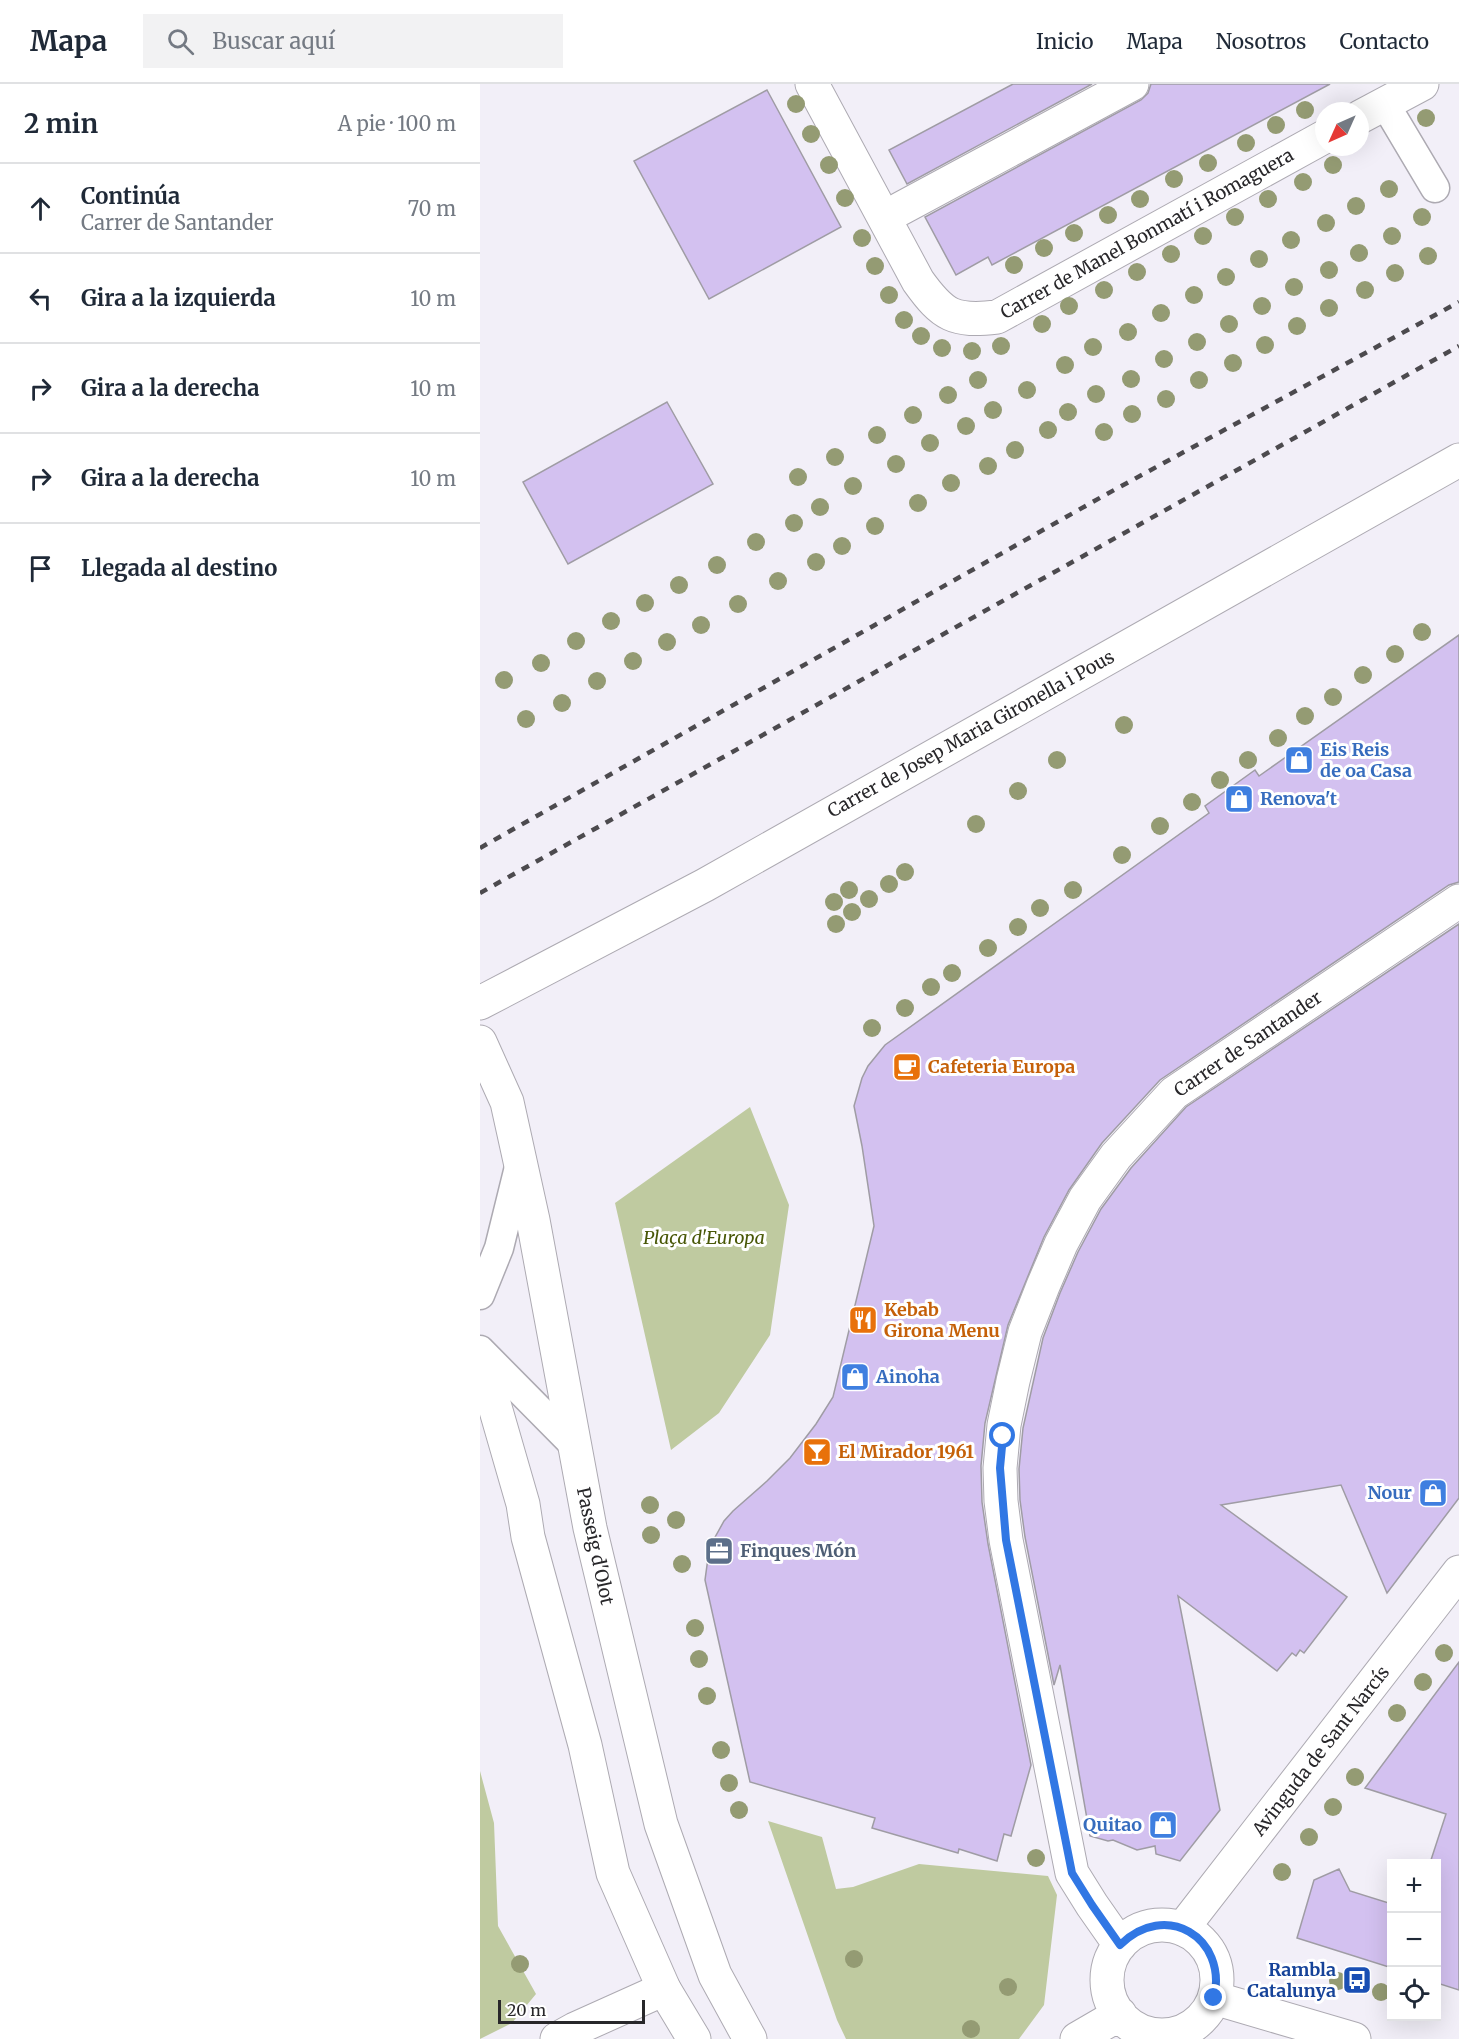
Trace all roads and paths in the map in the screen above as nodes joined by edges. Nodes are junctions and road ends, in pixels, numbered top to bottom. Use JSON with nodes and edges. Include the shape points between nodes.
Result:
{"nodes":[{"id":1,"x":812,"y":84,"type":"edge"},
{"id":2,"x":1132,"y":84,"type":"edge"},
{"id":3,"x":1422,"y":84,"type":"edge"},
{"id":4,"x":1372,"y":111,"type":"edge"},
{"id":5,"x":1315,"y":142,"type":"edge"},
{"id":6,"x":1436,"y":188,"type":"dead end"},
{"id":7,"x":900,"y":209,"type":"dead end"},
{"id":8,"x":1459,"y":460,"type":"edge"},
{"id":9,"x":1459,"y":901,"type":"edge"},
{"id":10,"x":480,"y":1003,"type":"edge"},
{"id":11,"x":480,"y":1042,"type":"edge"},
{"id":12,"x":520,"y":1163,"type":"junction"},
{"id":13,"x":480,"y":1295,"type":"edge"},
{"id":14,"x":480,"y":1350,"type":"edge"},
{"id":15,"x":480,"y":1355,"type":"edge"},
{"id":16,"x":574,"y":1445,"type":"junction"},
{"id":17,"x":1459,"y":1572,"type":"edge"},
{"id":18,"x":1182,"y":1929,"type":"junction"},
{"id":19,"x":1120,"y":1945,"type":"junction"},
{"id":20,"x":664,"y":1989,"type":"junction"},
{"id":21,"x":1214,"y":1998,"type":"junction"},
{"id":22,"x":1120,"y":2014,"type":"junction"},
{"id":23,"x":556,"y":2039,"type":"edge"},
{"id":24,"x":694,"y":2039,"type":"edge"},
{"id":25,"x":750,"y":2039,"type":"edge"},
{"id":26,"x":1077,"y":2039,"type":"edge"},
{"id":27,"x":1354,"y":2039,"type":"edge"}],
"edges":[{"from":1,"to":5,"type":"street","name":"Carrer de Manel Bonmatí i Romaguera","via":[[918,281],[947,314],[972,320],[997,317]]},
{"from":2,"to":7,"type":"street"},
{"from":3,"to":4,"type":"street"},
{"from":4,"to":6,"type":"lane"},
{"from":8,"to":10,"type":"street","name":"Carrer de Josep Maria Gironella i Pous","via":[[705,885]]},
{"from":9,"to":19,"type":"street","name":"Carrer de Santander","via":[[1174,1093],[1116,1155],[1085,1199],[1042,1286],[1025,1332],[1000,1468],[1006,1540],[1072,1873]]},
{"from":11,"to":12,"type":"street","name":"Passeig d'Olot","via":[[507,1102]]},
{"from":12,"to":13,"type":"lane","via":[[499,1248]]},
{"from":12,"to":16,"type":"street","name":"Passeig d'Olot"},
{"from":14,"to":16,"type":"lane"},
{"from":15,"to":20,"type":"street","via":[[585,1745],[613,1874]]},
{"from":16,"to":25,"type":"street","name":"Passeig d'Olot","via":[[661,1824],[715,1975]]},
{"from":17,"to":18,"type":"street","name":"Avinguda de Sant Narcís"},
{"from":18,"to":19,"type":"street","via":[[1153,1925],[1135,1932]]},
{"from":18,"to":21,"type":"street","via":[[1200,1940],[1212,1957],[1217,1978]]},
{"from":19,"to":22,"type":"street","via":[[1107,1980]]},
{"from":20,"to":23,"type":"street"},
{"from":20,"to":24,"type":"street"},
{"from":21,"to":22,"type":"street","via":[[1193,2025],[1172,2034],[1138,2029]]},
{"from":21,"to":27,"type":"street"},
{"from":22,"to":26,"type":"street"}]}
